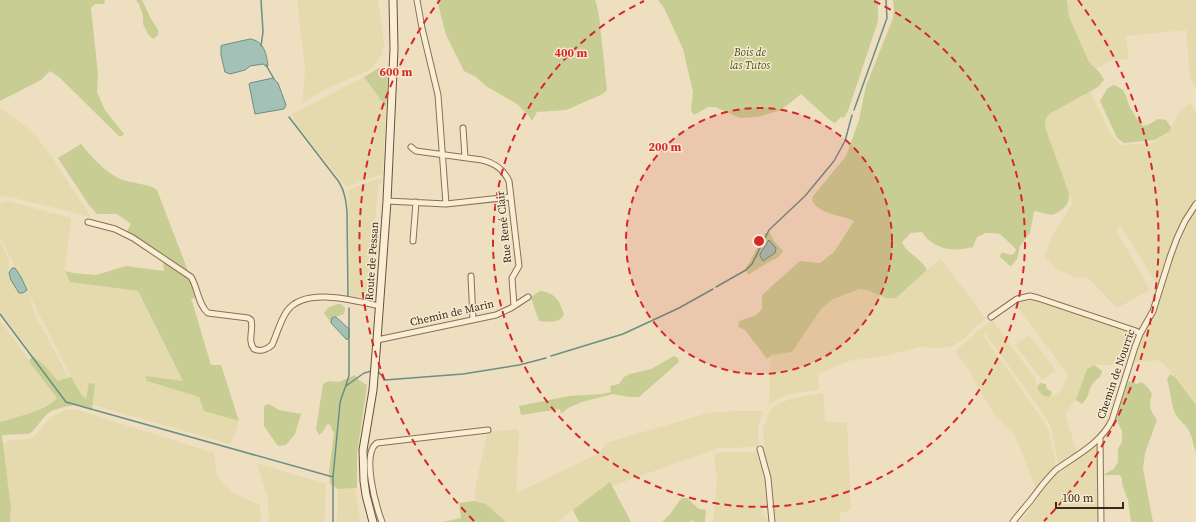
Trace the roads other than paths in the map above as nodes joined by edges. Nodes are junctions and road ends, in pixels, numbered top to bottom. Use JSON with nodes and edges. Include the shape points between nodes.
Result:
{"nodes":[{"id":1,"x":393,"y":0,"type":"edge"},
{"id":2,"x":417,"y":0,"type":"edge"},
{"id":3,"x":463,"y":128,"type":"dead end"},
{"id":4,"x":411,"y":147,"type":"dead end"},
{"id":5,"x":443,"y":154,"type":"junction"},
{"id":6,"x":465,"y":157,"type":"junction"},
{"id":7,"x":511,"y":197,"type":"junction"},
{"id":8,"x":387,"y":201,"type":"junction"},
{"id":9,"x":416,"y":202,"type":"junction"},
{"id":10,"x":446,"y":204,"type":"junction"},
{"id":11,"x":1196,"y":204,"type":"edge"},
{"id":12,"x":88,"y":222,"type":"dead end"},
{"id":13,"x":413,"y":241,"type":"dead end"},
{"id":14,"x":471,"y":276,"type":"dead end"},
{"id":15,"x":528,"y":297,"type":"dead end"},
{"id":16,"x":380,"y":306,"type":"junction"},
{"id":17,"x":514,"y":306,"type":"junction"},
{"id":18,"x":991,"y":317,"type":"dead end"},
{"id":19,"x":473,"y":320,"type":"junction"},
{"id":20,"x":1140,"y":334,"type":"junction"},
{"id":21,"x":377,"y":340,"type":"junction"},
{"id":22,"x":488,"y":430,"type":"dead end"},
{"id":23,"x":1100,"y":438,"type":"junction"},
{"id":24,"x":760,"y":450,"type":"dead end"},
{"id":25,"x":373,"y":522,"type":"edge"},
{"id":26,"x":382,"y":522,"type":"edge"},
{"id":27,"x":772,"y":522,"type":"edge"},
{"id":28,"x":1014,"y":522,"type":"edge"},
{"id":29,"x":1100,"y":522,"type":"edge"}],
"edges":[{"from":1,"to":8,"type":"main road","name":"Route de Pessan","via":[[394,49]]},
{"from":2,"to":5,"type":"street","via":[[438,95]]},
{"from":3,"to":6,"type":"street"},
{"from":4,"to":5,"type":"street","name":"Rue René Clair","via":[[416,151]]},
{"from":5,"to":6,"type":"street","name":"Rue René Clair"},
{"from":5,"to":10,"type":"street"},
{"from":6,"to":7,"type":"street","name":"Rue René Clair","via":[[489,162],[501,170],[509,181]]},
{"from":7,"to":10,"type":"street"},
{"from":7,"to":17,"type":"street","name":"Rue René Clair","via":[[518,266],[512,278]]},
{"from":8,"to":9,"type":"street"},
{"from":8,"to":16,"type":"main road","name":"Route de Pessan"},
{"from":9,"to":10,"type":"street"},
{"from":9,"to":13,"type":"street"},
{"from":11,"to":20,"type":"street","name":"Chemin de Nourric","via":[[1177,238],[1153,311]]},
{"from":12,"to":16,"type":"street","via":[[115,229],[192,277],[204,310],[208,313],[251,320],[250,342],[254,349],[262,351],[272,345],[288,310],[299,301],[318,297]]},
{"from":14,"to":19,"type":"street"},
{"from":15,"to":17,"type":"street","name":"Chemin de Marin"},
{"from":16,"to":21,"type":"main road","name":"Route de Pessan"},
{"from":17,"to":19,"type":"street","name":"Chemin de Marin","via":[[496,315]]},
{"from":18,"to":20,"type":"street","via":[[1017,299],[1030,296]]},
{"from":19,"to":21,"type":"street","name":"Chemin de Marin"},
{"from":20,"to":23,"type":"street","name":"Chemin de Nourric","via":[[1112,420]]},
{"from":21,"to":25,"type":"main road","name":"Route de Pessan","via":[[363,450],[364,481]]},
{"from":22,"to":26,"type":"street","via":[[374,445],[369,464]]},
{"from":23,"to":28,"type":"street","name":"Chemin de Nourric","via":[[1051,474]]},
{"from":23,"to":29,"type":"street"},
{"from":24,"to":27,"type":"street","via":[[768,478]]}]}
